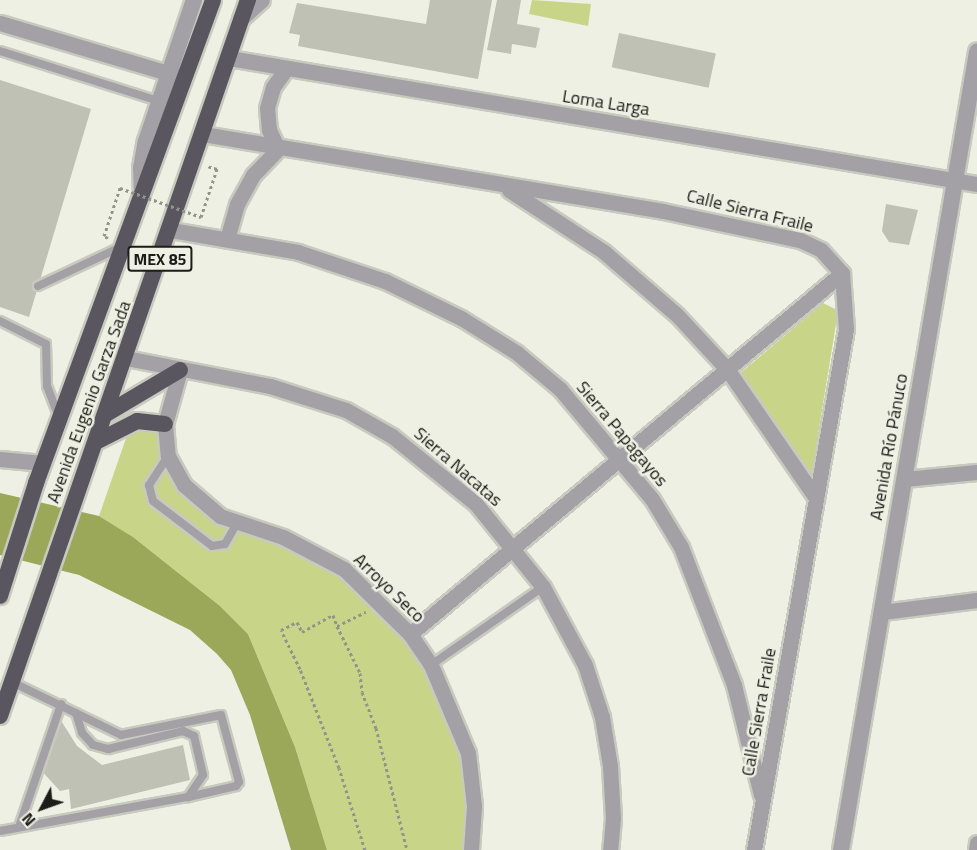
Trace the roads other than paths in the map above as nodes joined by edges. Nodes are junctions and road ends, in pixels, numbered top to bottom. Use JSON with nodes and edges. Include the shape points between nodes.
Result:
{"nodes":[{"id":1,"x":194,"y":0,"type":"edge"},
{"id":2,"x":248,"y":0,"type":"edge"},
{"id":3,"x":262,"y":0,"type":"edge"},
{"id":4,"x":212,"y":2,"type":"edge"},
{"id":5,"x":242,"y":19,"type":"junction"},
{"id":6,"x":0,"y":23,"type":"edge"},
{"id":7,"x":0,"y":51,"type":"edge"},
{"id":8,"x":977,"y":52,"type":"edge"},
{"id":9,"x":229,"y":58,"type":"junction"},
{"id":10,"x":286,"y":69,"type":"junction"},
{"id":11,"x":168,"y":73,"type":"junction"},
{"id":12,"x":186,"y":79,"type":"junction"},
{"id":13,"x":159,"y":101,"type":"junction"},
{"id":14,"x":204,"y":134,"type":"junction"},
{"id":15,"x":278,"y":149,"type":"junction"},
{"id":16,"x":954,"y":180,"type":"junction"},
{"id":17,"x":977,"y":184,"type":"edge"},
{"id":18,"x":501,"y":185,"type":"junction"},
{"id":19,"x":142,"y":196,"type":"junction"},
{"id":20,"x":171,"y":230,"type":"junction"},
{"id":21,"x":227,"y":239,"type":"junction"},
{"id":22,"x":124,"y":246,"type":"junction"},
{"id":23,"x":842,"y":273,"type":"junction"},
{"id":24,"x":38,"y":285,"type":"dead end"},
{"id":25,"x":0,"y":321,"type":"edge"},
{"id":26,"x":126,"y":358,"type":"junction"},
{"id":27,"x":727,"y":369,"type":"junction"},
{"id":28,"x":180,"y":370,"type":"junction"},
{"id":29,"x":106,"y":414,"type":"junction"},
{"id":30,"x":60,"y":418,"type":"junction"},
{"id":31,"x":165,"y":424,"type":"junction"},
{"id":32,"x":96,"y":442,"type":"junction"},
{"id":33,"x":168,"y":456,"type":"junction"},
{"id":34,"x":0,"y":459,"type":"edge"},
{"id":35,"x":621,"y":459,"type":"junction"},
{"id":36,"x":43,"y":463,"type":"junction"},
{"id":37,"x":977,"y":472,"type":"edge"},
{"id":38,"x":904,"y":479,"type":"junction"},
{"id":39,"x":816,"y":498,"type":"junction"},
{"id":40,"x":237,"y":524,"type":"junction"},
{"id":41,"x":514,"y":548,"type":"junction"},
{"id":42,"x":543,"y":587,"type":"junction"},
{"id":43,"x":2,"y":590,"type":"edge"},
{"id":44,"x":977,"y":600,"type":"edge"},
{"id":45,"x":882,"y":612,"type":"junction"},
{"id":46,"x":410,"y":634,"type":"junction"},
{"id":47,"x":431,"y":665,"type":"junction"},
{"id":48,"x":12,"y":682,"type":"junction"},
{"id":49,"x":61,"y":704,"type":"junction"},
{"id":50,"x":76,"y":713,"type":"junction"},
{"id":51,"x":0,"y":716,"type":"edge"},
{"id":52,"x":188,"y":796,"type":"junction"},
{"id":53,"x":762,"y":803,"type":"junction"},
{"id":54,"x":19,"y":827,"type":"junction"},
{"id":55,"x":0,"y":831,"type":"edge"},
{"id":56,"x":977,"y":843,"type":"edge"},
{"id":57,"x":471,"y":850,"type":"edge"},
{"id":58,"x":610,"y":850,"type":"edge"},
{"id":59,"x":754,"y":850,"type":"edge"},
{"id":60,"x":841,"y":850,"type":"edge"},
{"id":61,"x":976,"y":850,"type":"edge"}],
"edges":[{"from":1,"to":11,"type":"street"},
{"from":2,"to":5,"type":"highway","name":"Avenida Eugenio Garza Sada","number":"MEX 85"},
{"from":3,"to":5,"type":"street"},
{"from":4,"to":12,"type":"highway","name":"Avenida Eugenio Garza Sada"},
{"from":5,"to":9,"type":"highway","name":"Avenida Eugenio Garza Sada","number":"MEX 85"},
{"from":6,"to":11,"type":"street"},
{"from":7,"to":13,"type":"lane"},
{"from":8,"to":16,"type":"street","name":"Avenida Río Pánuco"},
{"from":9,"to":10,"type":"street","name":"Loma Larga"},
{"from":9,"to":14,"type":"highway","name":"Avenida Eugenio Garza Sada","number":"MEX 85"},
{"from":10,"to":15,"type":"street","via":[[273,87],[267,108]]},
{"from":10,"to":16,"type":"street","name":"Loma Larga"},
{"from":11,"to":12,"type":"street"},
{"from":11,"to":13,"type":"street"},
{"from":12,"to":19,"type":"highway","name":"Avenida Eugenio Garza Sada"},
{"from":13,"to":19,"type":"street","via":[[143,154]]},
{"from":14,"to":15,"type":"street","name":"Calle Sierra Fraile"},
{"from":14,"to":20,"type":"highway","name":"Avenida Eugenio Garza Sada","number":"MEX 85"},
{"from":15,"to":18,"type":"street","name":"Calle Sierra Fraile"},
{"from":15,"to":21,"type":"street","via":[[253,175],[237,204]]},
{"from":16,"to":17,"type":"street","name":"Loma Larga"},
{"from":16,"to":38,"type":"street","name":"Avenida Río Pánuco"},
{"from":18,"to":23,"type":"street","name":"Calle Sierra Fraile","via":[[663,211],[800,240],[821,250]]},
{"from":18,"to":27,"type":"street","via":[[570,227],[618,264],[677,315]]},
{"from":19,"to":22,"type":"highway","name":"Avenida Eugenio Garza Sada","number":"MEX 85"},
{"from":20,"to":21,"type":"street","name":"Sierra Papagayos"},
{"from":20,"to":26,"type":"highway","name":"Avenida Eugenio Garza Sada","number":"MEX 85"},
{"from":21,"to":35,"type":"street","name":"Sierra Papagayos","via":[[298,252],[385,281],[461,318],[517,353],[560,389]]},
{"from":22,"to":24,"type":"lane"},
{"from":22,"to":30,"type":"highway","name":"Avenida Eugenio Garza Sada","number":"MEX 85"},
{"from":23,"to":27,"type":"street"},
{"from":23,"to":39,"type":"street","name":"Calle Sierra Fraile","via":[[846,329]]},
{"from":25,"to":30,"type":"lane","via":[[46,344],[47,386]]},
{"from":26,"to":28,"type":"street","name":"Sierra Nacatas"},
{"from":26,"to":29,"type":"highway","name":"Avenida Eugenio Garza Sada","number":"MEX 85"},
{"from":27,"to":35,"type":"street"},
{"from":27,"to":39,"type":"street"},
{"from":28,"to":29,"type":"highway"},
{"from":28,"to":31,"type":"street","name":"Arroyo Seco"},
{"from":28,"to":41,"type":"street","name":"Sierra Nacatas","via":[[270,386],[346,410],[428,463],[476,504]]},
{"from":29,"to":32,"type":"highway","name":"Avenida Eugenio Garza Sada","number":"MEX 85"},
{"from":30,"to":36,"type":"highway","name":"Avenida Eugenio Garza Sada","number":"MEX 85"},
{"from":31,"to":32,"type":"highway","via":[[136,421]]},
{"from":31,"to":33,"type":"street","name":"Arroyo Seco"},
{"from":32,"to":48,"type":"highway","name":"Avenida Eugenio Garza Sada","number":"MEX 85"},
{"from":33,"to":40,"type":"street","name":"Arroyo Seco","via":[[184,485],[201,503]]},
{"from":33,"to":40,"type":"lane","via":[[149,485],[153,501],[212,546],[225,544]]},
{"from":34,"to":36,"type":"street"},
{"from":35,"to":41,"type":"street"},
{"from":35,"to":53,"type":"street","name":"Sierra Papagayos","via":[[681,547],[700,589],[734,686]]},
{"from":36,"to":43,"type":"highway","name":"Avenida Eugenio Garza Sada","number":"MEX 85"},
{"from":37,"to":38,"type":"street"},
{"from":38,"to":45,"type":"street","name":"Avenida Río Pánuco"},
{"from":39,"to":53,"type":"street","name":"Calle Sierra Fraile"},
{"from":40,"to":46,"type":"street","name":"Arroyo Seco","via":[[315,551],[344,569]]},
{"from":41,"to":42,"type":"street","name":"Sierra Nacatas"},
{"from":41,"to":46,"type":"street"},
{"from":42,"to":47,"type":"lane"},
{"from":42,"to":58,"type":"street","name":"Sierra Nacatas","via":[[585,665],[602,717],[613,807]]},
{"from":44,"to":45,"type":"street"},
{"from":45,"to":60,"type":"street","name":"Avenida Río Pánuco"},
{"from":46,"to":47,"type":"street","name":"Arroyo Seco"},
{"from":47,"to":57,"type":"street","name":"Arroyo Seco","via":[[468,753],[474,806]]},
{"from":48,"to":49,"type":"lane"},
{"from":48,"to":51,"type":"highway","name":"Avenida Eugenio Garza Sada"},
{"from":49,"to":50,"type":"lane"},
{"from":49,"to":54,"type":"lane"},
{"from":50,"to":52,"type":"lane","via":[[82,733],[93,745],[108,749],[183,731],[194,735],[203,775]]},
{"from":50,"to":52,"type":"lane","via":[[125,735],[221,715],[238,784]]},
{"from":52,"to":54,"type":"lane"},
{"from":53,"to":59,"type":"street","name":"Calle Sierra Fraile"},
{"from":54,"to":55,"type":"lane"},
{"from":56,"to":61,"type":"street"}]}
